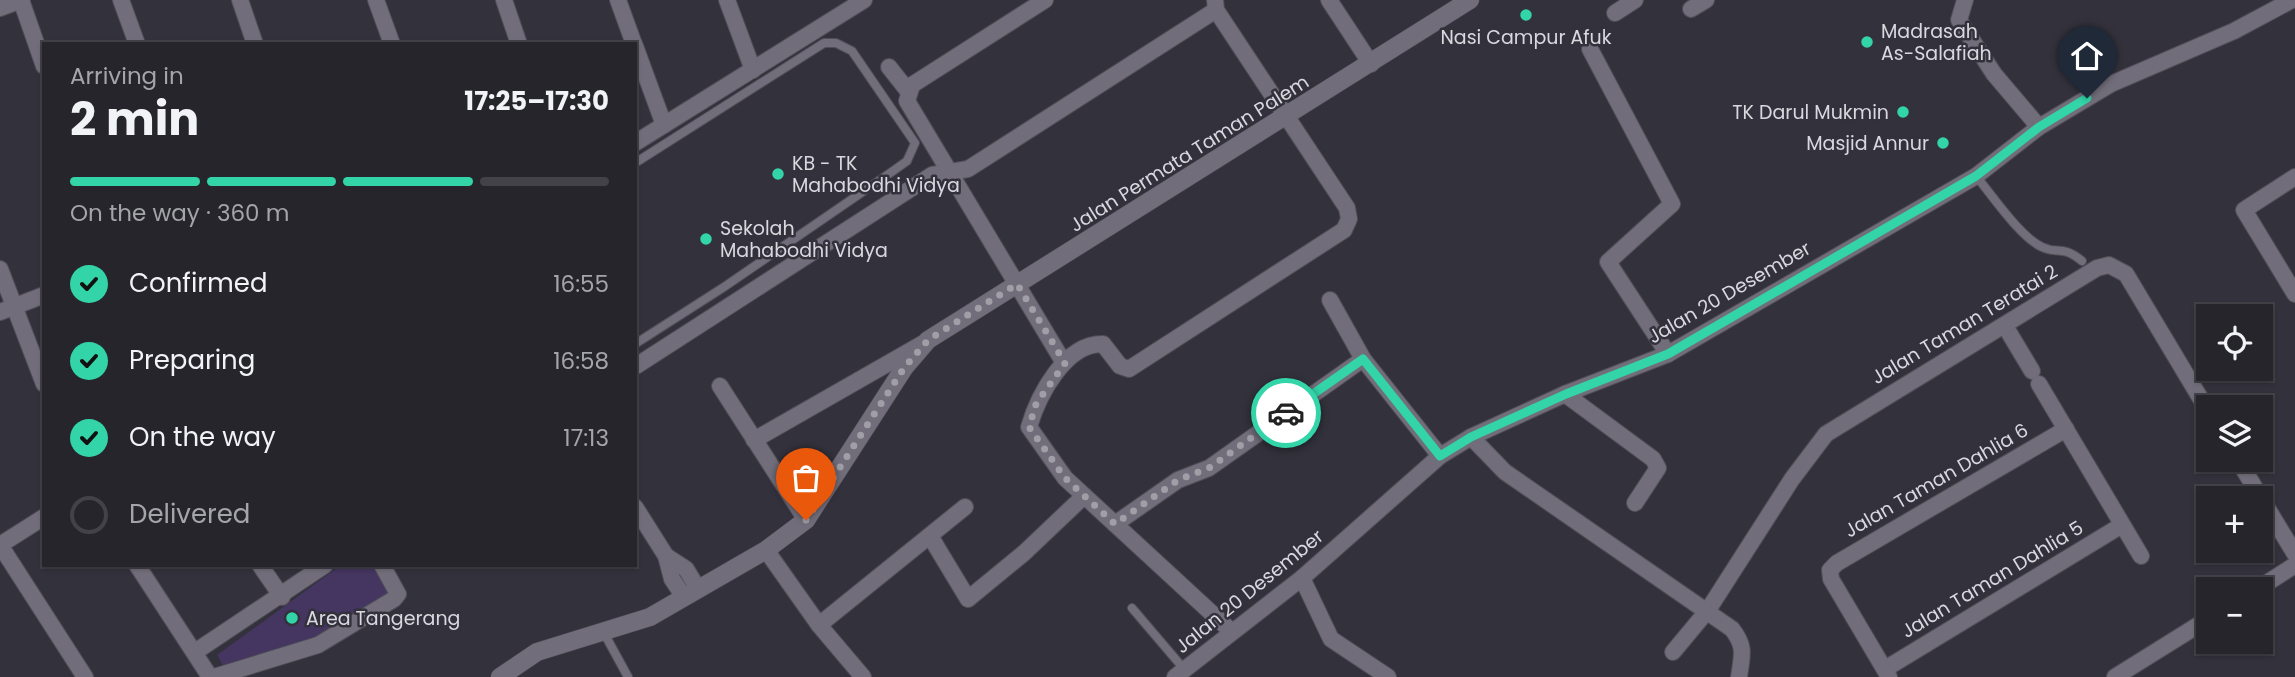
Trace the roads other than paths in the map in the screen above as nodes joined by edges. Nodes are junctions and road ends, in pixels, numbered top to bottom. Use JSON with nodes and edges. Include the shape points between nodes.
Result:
{"nodes":[{"id":1,"x":22,"y":0,"type":"edge"},
{"id":2,"x":121,"y":0,"type":"edge"},
{"id":3,"x":240,"y":0,"type":"edge"},
{"id":4,"x":376,"y":0,"type":"edge"},
{"id":5,"x":504,"y":0,"type":"edge"},
{"id":6,"x":618,"y":0,"type":"edge"},
{"id":7,"x":727,"y":0,"type":"edge"},
{"id":8,"x":863,"y":0,"type":"edge"},
{"id":9,"x":1045,"y":0,"type":"edge"},
{"id":10,"x":1329,"y":0,"type":"edge"},
{"id":11,"x":1470,"y":0,"type":"edge"},
{"id":12,"x":1635,"y":0,"type":"edge"},
{"id":13,"x":1706,"y":0,"type":"edge"},
{"id":14,"x":1965,"y":0,"type":"edge"},
{"id":15,"x":2292,"y":0,"type":"edge"},
{"id":16,"x":1216,"y":5,"type":"edge"},
{"id":17,"x":839,"y":7,"type":"edge"},
{"id":18,"x":0,"y":8,"type":"edge"},
{"id":19,"x":1691,"y":9,"type":"dead end"},
{"id":20,"x":1615,"y":13,"type":"dead end"},
{"id":21,"x":135,"y":42,"type":"edge"},
{"id":22,"x":254,"y":42,"type":"edge"},
{"id":23,"x":392,"y":42,"type":"edge"},
{"id":24,"x":518,"y":42,"type":"edge"},
{"id":25,"x":634,"y":42,"type":"edge"},
{"id":26,"x":1590,"y":49,"type":"dead end"},
{"id":27,"x":637,"y":51,"type":"edge"},
{"id":28,"x":42,"y":60,"type":"edge"},
{"id":29,"x":1371,"y":64,"type":"junction"},
{"id":30,"x":889,"y":67,"type":"dead end"},
{"id":31,"x":753,"y":70,"type":"junction"},
{"id":32,"x":908,"y":91,"type":"junction"},
{"id":33,"x":1286,"y":118,"type":"junction"},
{"id":34,"x":664,"y":125,"type":"junction"},
{"id":35,"x":2039,"y":127,"type":"junction"},
{"id":36,"x":637,"y":142,"type":"edge"},
{"id":37,"x":637,"y":162,"type":"edge"},
{"id":38,"x":952,"y":172,"type":"junction"},
{"id":39,"x":1976,"y":176,"type":"junction"},
{"id":40,"x":2295,"y":177,"type":"edge"},
{"id":41,"x":2082,"y":261,"type":"dead end"},
{"id":42,"x":0,"y":269,"type":"edge"},
{"id":43,"x":1017,"y":284,"type":"junction"},
{"id":44,"x":2295,"y":294,"type":"edge"},
{"id":45,"x":42,"y":296,"type":"edge"},
{"id":46,"x":1330,"y":300,"type":"dead end"},
{"id":47,"x":7,"y":309,"type":"edge"},
{"id":48,"x":2005,"y":326,"type":"junction"},
{"id":49,"x":928,"y":340,"type":"junction"},
{"id":50,"x":637,"y":343,"type":"edge"},
{"id":51,"x":1668,"y":354,"type":"junction"},
{"id":52,"x":1363,"y":359,"type":"junction"},
{"id":53,"x":1065,"y":363,"type":"junction"},
{"id":54,"x":637,"y":365,"type":"edge"},
{"id":55,"x":42,"y":380,"type":"edge"},
{"id":56,"x":720,"y":386,"type":"dead end"},
{"id":57,"x":1566,"y":394,"type":"junction"},
{"id":58,"x":2198,"y":395,"type":"edge"},
{"id":59,"x":2066,"y":429,"type":"junction"},
{"id":60,"x":1471,"y":437,"type":"junction"},
{"id":61,"x":754,"y":440,"type":"junction"},
{"id":62,"x":1440,"y":456,"type":"junction"},
{"id":63,"x":2245,"y":472,"type":"edge"},
{"id":64,"x":1084,"y":496,"type":"junction"},
{"id":65,"x":1635,"y":503,"type":"dead end"},
{"id":66,"x":965,"y":507,"type":"dead end"},
{"id":67,"x":637,"y":510,"type":"edge"},
{"id":68,"x":42,"y":518,"type":"edge"},
{"id":69,"x":806,"y":520,"type":"junction"},
{"id":70,"x":1115,"y":524,"type":"junction"},
{"id":71,"x":2122,"y":525,"type":"junction"},
{"id":72,"x":930,"y":536,"type":"junction"},
{"id":73,"x":0,"y":545,"type":"edge"},
{"id":74,"x":766,"y":550,"type":"junction"},
{"id":75,"x":2295,"y":554,"type":"edge"},
{"id":76,"x":2141,"y":556,"type":"dead end"},
{"id":77,"x":2295,"y":565,"type":"edge"},
{"id":78,"x":138,"y":567,"type":"edge"},
{"id":79,"x":262,"y":567,"type":"edge"},
{"id":80,"x":322,"y":567,"type":"edge"},
{"id":81,"x":383,"y":567,"type":"edge"},
{"id":82,"x":1301,"y":578,"type":"junction"},
{"id":83,"x":2273,"y":579,"type":"edge"},
{"id":84,"x":691,"y":593,"type":"junction"},
{"id":85,"x":282,"y":597,"type":"junction"},
{"id":86,"x":1132,"y":608,"type":"dead end"},
{"id":87,"x":1708,"y":610,"type":"junction"},
{"id":88,"x":818,"y":625,"type":"junction"},
{"id":89,"x":2196,"y":626,"type":"edge"},
{"id":90,"x":1231,"y":631,"type":"junction"},
{"id":91,"x":604,"y":633,"type":"junction"},
{"id":92,"x":195,"y":652,"type":"junction"},
{"id":93,"x":1673,"y":652,"type":"dead end"},
{"id":94,"x":1180,"y":673,"type":"edge"},
{"id":95,"x":1887,"y":673,"type":"edge"},
{"id":96,"x":85,"y":677,"type":"edge"},
{"id":97,"x":212,"y":677,"type":"edge"},
{"id":98,"x":500,"y":677,"type":"edge"},
{"id":99,"x":628,"y":677,"type":"edge"},
{"id":100,"x":863,"y":677,"type":"edge"},
{"id":101,"x":1388,"y":677,"type":"edge"},
{"id":102,"x":1740,"y":677,"type":"edge"},
{"id":103,"x":2115,"y":677,"type":"edge"}],
"edges":[{"from":1,"to":18,"type":"street"},
{"from":1,"to":28,"type":"street"},
{"from":2,"to":21,"type":"street"},
{"from":3,"to":22,"type":"street"},
{"from":4,"to":23,"type":"street"},
{"from":5,"to":24,"type":"street"},
{"from":6,"to":25,"type":"street"},
{"from":7,"to":31,"type":"street"},
{"from":8,"to":17,"type":"street"},
{"from":9,"to":32,"type":"street"},
{"from":10,"to":29,"type":"street"},
{"from":11,"to":29,"type":"street","name":"Jalan Permata Taman Palem"},
{"from":12,"to":20,"type":"street"},
{"from":13,"to":19,"type":"street"},
{"from":14,"to":35,"type":"street","via":[[1959,20],[1994,74]]},
{"from":15,"to":35,"type":"street","name":"Jalan 20 Desember","via":[[2234,31],[2111,84]]},
{"from":16,"to":33,"type":"street"},
{"from":16,"to":38,"type":"street","via":[[968,169]]},
{"from":17,"to":31,"type":"street"},
{"from":26,"to":51,"type":"street","via":[[1672,204],[1608,262]]},
{"from":27,"to":34,"type":"street"},
{"from":29,"to":33,"type":"street","name":"Jalan Permata Taman Palem"},
{"from":30,"to":32,"type":"street"},
{"from":31,"to":34,"type":"street"},
{"from":32,"to":38,"type":"street","via":[[907,101]]},
{"from":33,"to":43,"type":"street","name":"Jalan Permata Taman Palem"},
{"from":33,"to":53,"type":"street","via":[[1347,208],[1344,230],[1129,369],[1120,366],[1103,344],[1092,344]]},
{"from":34,"to":36,"type":"street"},
{"from":35,"to":39,"type":"street","name":"Jalan 20 Desember"},
{"from":37,"to":50,"type":"lane","via":[[824,43],[852,51],[915,143],[907,161],[893,172]]},
{"from":38,"to":43,"type":"street"},
{"from":38,"to":54,"type":"street","via":[[932,175]]},
{"from":39,"to":41,"type":"lane","via":[[2030,238],[2044,249],[2069,250]]},
{"from":39,"to":51,"type":"street","name":"Jalan 20 Desember"},
{"from":40,"to":44,"type":"street","via":[[2244,210]]},
{"from":42,"to":47,"type":"street"},
{"from":43,"to":49,"type":"street","name":"Jalan Permata Taman Palem"},
{"from":43,"to":53,"type":"street"},
{"from":45,"to":47,"type":"street"},
{"from":46,"to":52,"type":"street"},
{"from":47,"to":55,"type":"street"},
{"from":48,"to":58,"type":"street","name":"Jalan Taman Teratai 2","via":[[2109,265],[2126,274]]},
{"from":48,"to":59,"type":"street"},
{"from":48,"to":87,"type":"street","name":"Jalan Taman Teratai 2","via":[[1826,434]]},
{"from":49,"to":61,"type":"street"},
{"from":49,"to":69,"type":"street","name":"Jalan Permata Taman Palem","via":[[904,368]]},
{"from":51,"to":57,"type":"street","name":"Jalan 20 Desember"},
{"from":52,"to":62,"type":"street"},
{"from":52,"to":70,"type":"street","via":[[1209,468],[1178,480]]},
{"from":53,"to":64,"type":"street","via":[[1036,404],[1029,427],[1065,478]]},
{"from":56,"to":61,"type":"street"},
{"from":57,"to":60,"type":"street","name":"Jalan 20 Desember"},
{"from":57,"to":65,"type":"street","via":[[1653,459],[1658,468]]},
{"from":59,"to":71,"type":"street"},
{"from":59,"to":95,"type":"street","name":"Jalan Taman Dahlia 6","via":[[1830,570]]},
{"from":60,"to":62,"type":"street","name":"Jalan 20 Desember"},
{"from":60,"to":87,"type":"street","via":[[1505,472]]},
{"from":61,"to":69,"type":"street"},
{"from":62,"to":82,"type":"street","name":"Jalan 20 Desember"},
{"from":63,"to":75,"type":"street"},
{"from":64,"to":70,"type":"street"},
{"from":64,"to":72,"type":"street","via":[[968,598]]},
{"from":66,"to":72,"type":"street"},
{"from":67,"to":84,"type":"street","via":[[666,556],[686,569]]},
{"from":68,"to":73,"type":"street"},
{"from":69,"to":74,"type":"street"},
{"from":70,"to":90,"type":"street"},
{"from":71,"to":76,"type":"street"},
{"from":71,"to":95,"type":"street","name":"Jalan Taman Dahlia 5"},
{"from":72,"to":88,"type":"street"},
{"from":73,"to":96,"type":"street"},
{"from":74,"to":84,"type":"street"},
{"from":74,"to":88,"type":"street"},
{"from":77,"to":83,"type":"street"},
{"from":78,"to":92,"type":"street"},
{"from":79,"to":85,"type":"street"},
{"from":80,"to":85,"type":"street"},
{"from":81,"to":97,"type":"street","via":[[396,588],[394,598],[318,645]]},
{"from":82,"to":90,"type":"street","name":"Jalan 20 Desember"},
{"from":82,"to":101,"type":"street","via":[[1331,639]]},
{"from":84,"to":91,"type":"street","via":[[650,617]]},
{"from":85,"to":92,"type":"street"},
{"from":86,"to":94,"type":"lane"},
{"from":87,"to":93,"type":"street"},
{"from":87,"to":102,"type":"street","via":[[1741,641]]},
{"from":88,"to":100,"type":"street"},
{"from":89,"to":103,"type":"street"},
{"from":90,"to":94,"type":"street","name":"Jalan 20 Desember"},
{"from":91,"to":98,"type":"street","via":[[537,652]]},
{"from":91,"to":99,"type":"lane"},
{"from":92,"to":97,"type":"street"}]}
